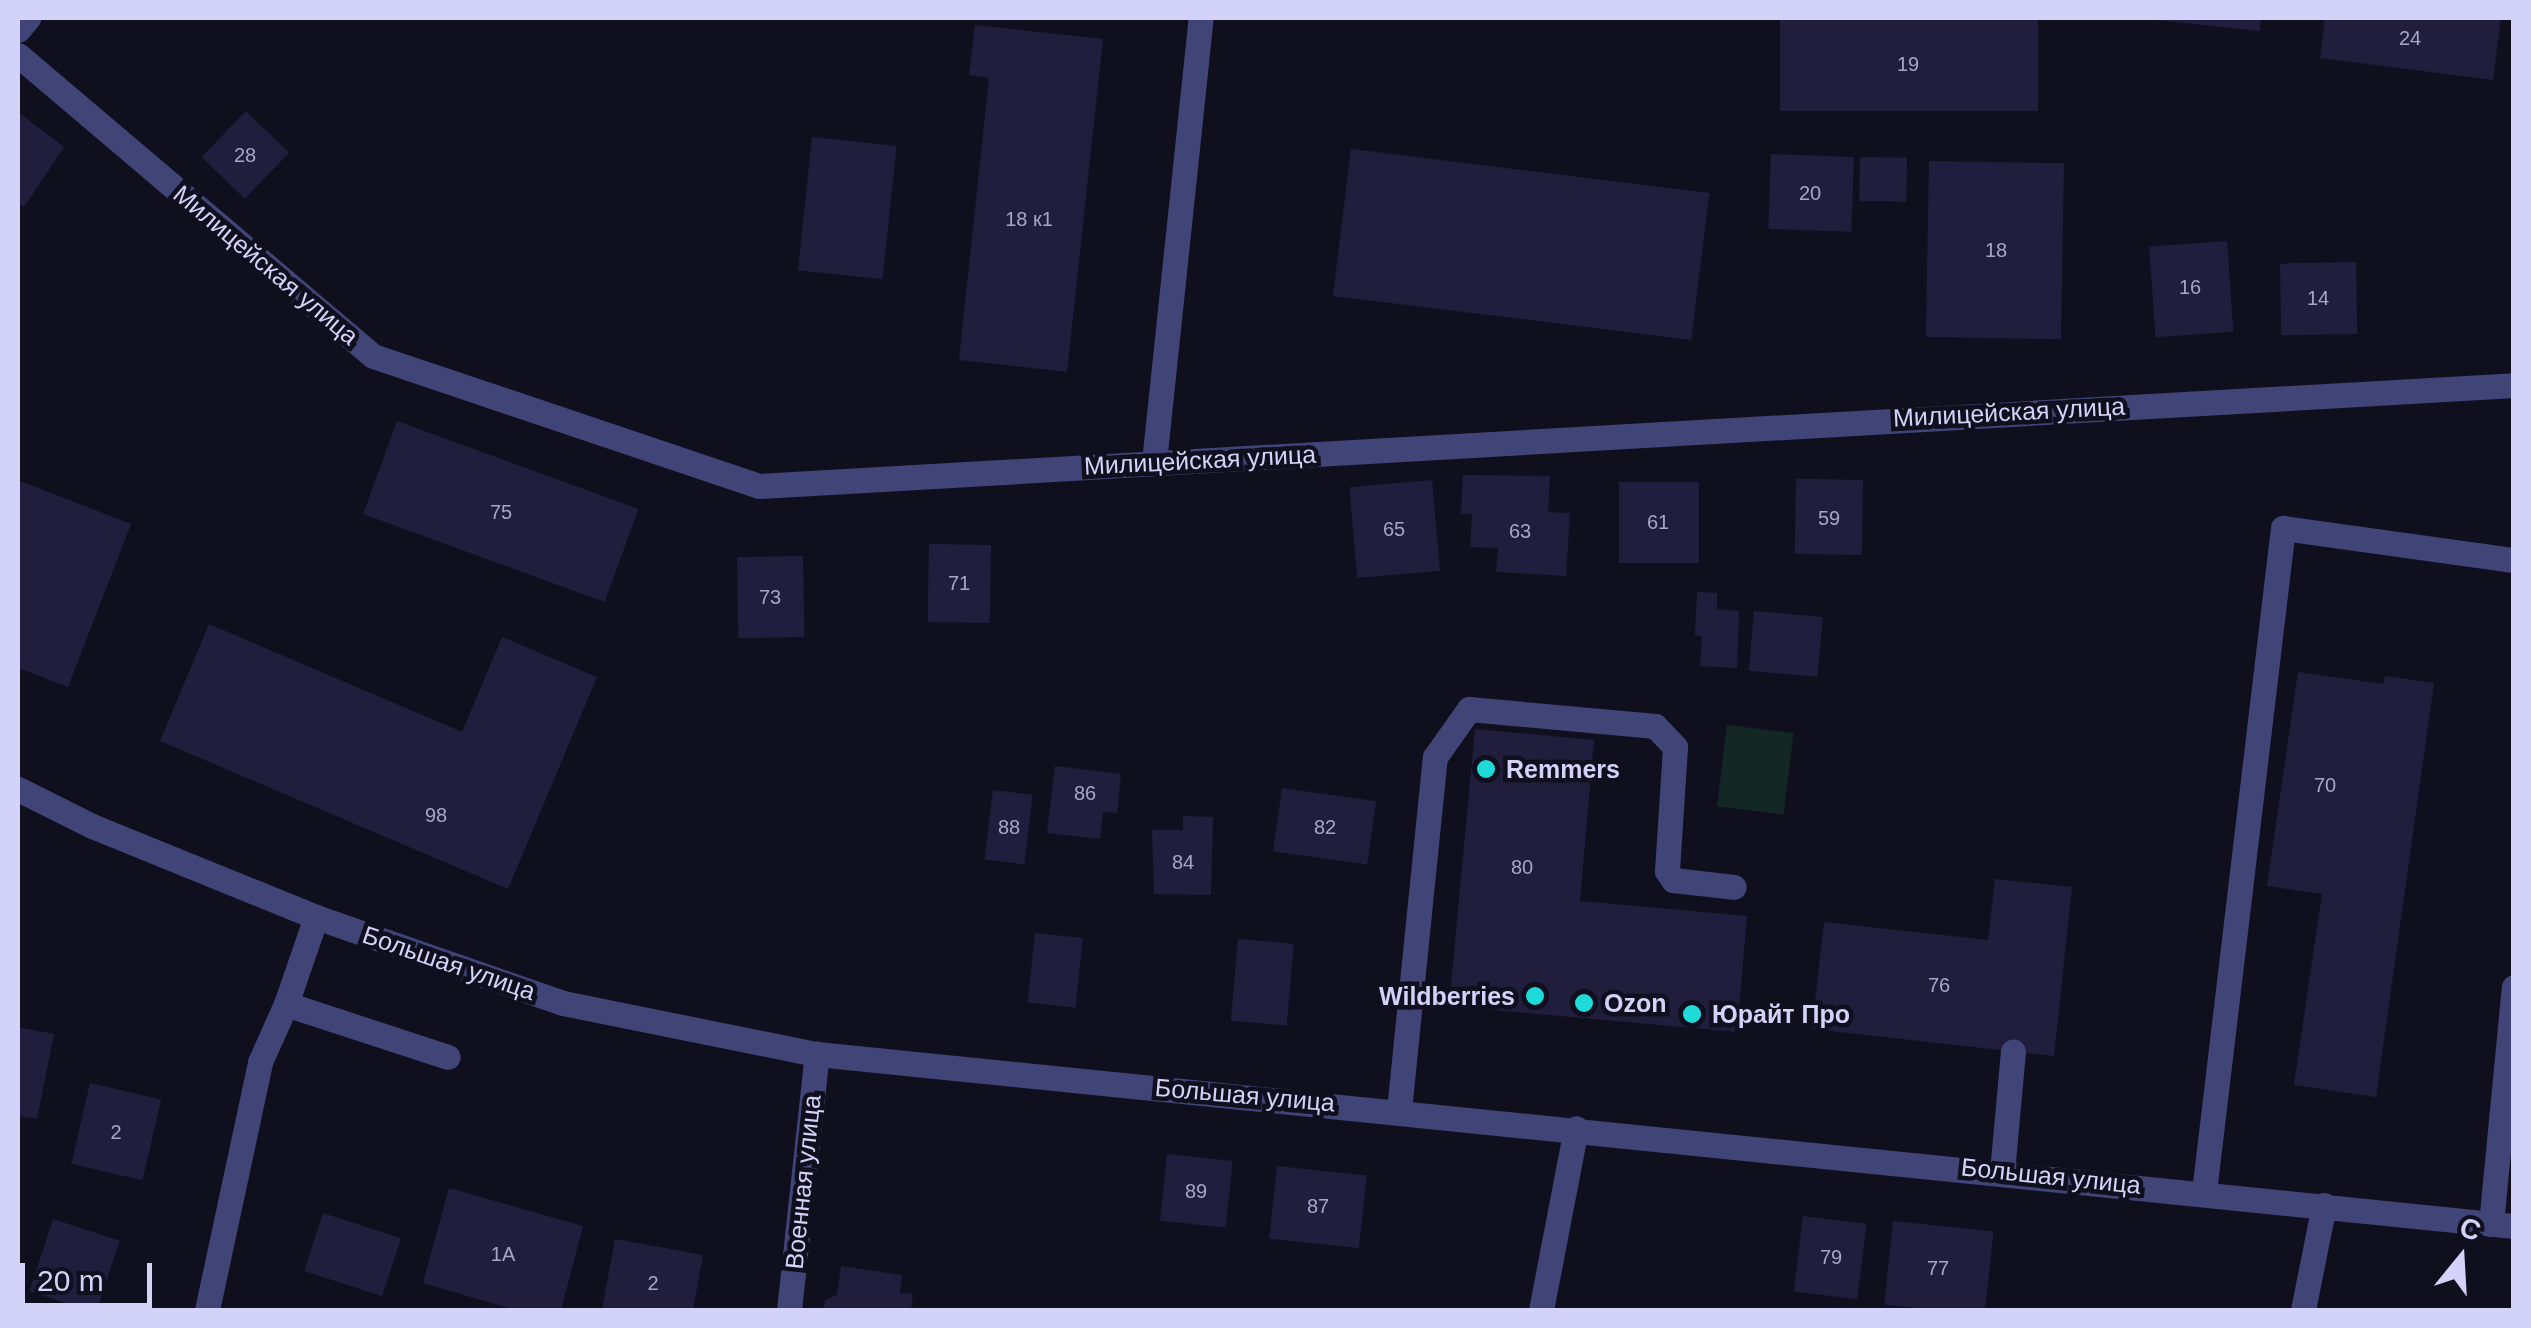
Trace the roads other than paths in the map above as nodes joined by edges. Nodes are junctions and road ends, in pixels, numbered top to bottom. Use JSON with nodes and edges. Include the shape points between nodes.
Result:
{"nodes":[{"id":1,"x":28,"y":18,"type":"edge"},
{"id":2,"x":1201,"y":18,"type":"edge"},
{"id":3,"x":18,"y":30,"type":"edge"},
{"id":4,"x":18,"y":55,"type":"edge"},
{"id":5,"x":2514,"y":384,"type":"edge"},
{"id":6,"x":1154,"y":462,"type":"junction"},
{"id":7,"x":2514,"y":560,"type":"edge"},
{"id":8,"x":18,"y":789,"type":"edge"},
{"id":9,"x":1734,"y":887,"type":"dead end"},
{"id":10,"x":316,"y":917,"type":"junction"},
{"id":11,"x":2514,"y":987,"type":"edge"},
{"id":12,"x":286,"y":1004,"type":"junction"},
{"id":13,"x":2013,"y":1052,"type":"dead end"},
{"id":14,"x":817,"y":1054,"type":"junction"},
{"id":15,"x":448,"y":1057,"type":"dead end"},
{"id":16,"x":1399,"y":1110,"type":"junction"},
{"id":17,"x":1576,"y":1128,"type":"junction"},
{"id":18,"x":2002,"y":1172,"type":"junction"},
{"id":19,"x":2204,"y":1192,"type":"junction"},
{"id":20,"x":2324,"y":1205,"type":"junction"},
{"id":21,"x":2502,"y":1225,"type":"edge"},
{"id":22,"x":206,"y":1310,"type":"edge"},
{"id":23,"x":789,"y":1310,"type":"edge"},
{"id":24,"x":1541,"y":1310,"type":"edge"},
{"id":25,"x":2303,"y":1310,"type":"edge"}],
"edges":[{"from":1,"to":3,"type":"street"},
{"from":2,"to":6,"type":"street"},
{"from":4,"to":6,"type":"street","name":"Милицейская улица","via":[[373,356],[759,486]]},
{"from":5,"to":6,"type":"street","name":"Милицейская улица"},
{"from":7,"to":19,"type":"street","via":[[2283,528]]},
{"from":8,"to":10,"type":"street","name":"Большая улица"},
{"from":9,"to":16,"type":"street","via":[[1673,880],[1667,871],[1675,747],[1655,726],[1469,709],[1435,757]]},
{"from":10,"to":12,"type":"street"},
{"from":10,"to":14,"type":"street","name":"Большая улица","via":[[563,1003]]},
{"from":11,"to":21,"type":"street"},
{"from":12,"to":15,"type":"street"},
{"from":12,"to":22,"type":"street","via":[[260,1062]]},
{"from":13,"to":18,"type":"street"},
{"from":14,"to":16,"type":"street","name":"Большая улица"},
{"from":14,"to":23,"type":"street","name":"Военная улица"},
{"from":16,"to":17,"type":"street","name":"Большая улица"},
{"from":17,"to":18,"type":"street","name":"Большая улица"},
{"from":17,"to":24,"type":"street"},
{"from":18,"to":19,"type":"street","name":"Большая улица"},
{"from":19,"to":20,"type":"street","name":"Большая улица"},
{"from":20,"to":21,"type":"street","name":"Большая улица"},
{"from":20,"to":25,"type":"street"}]}
